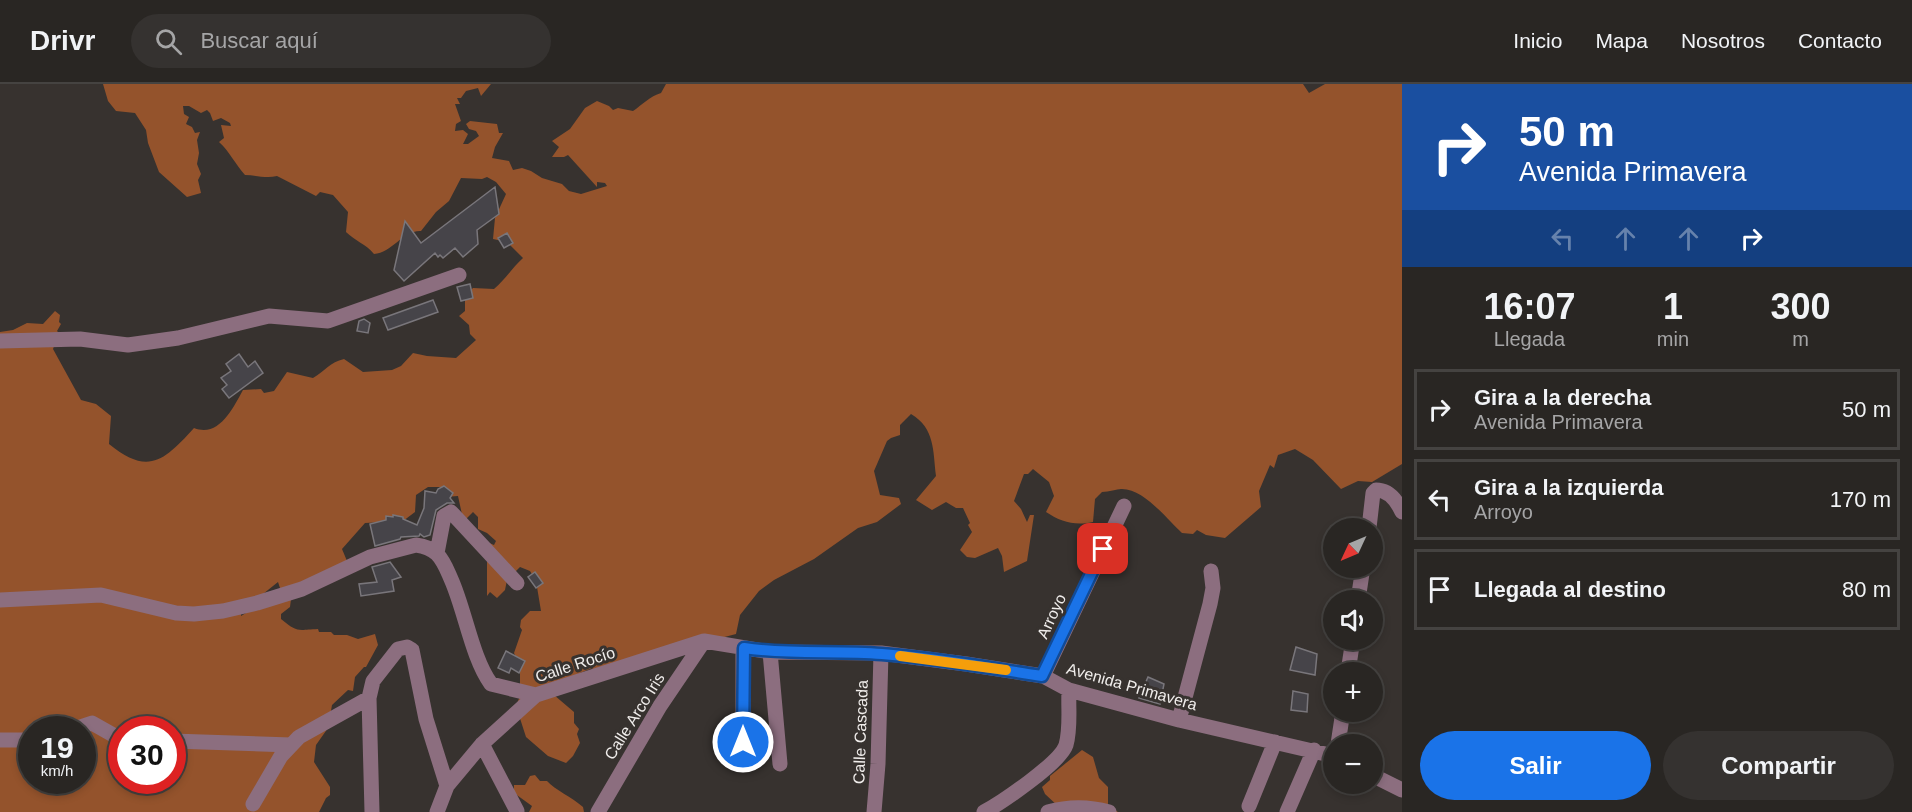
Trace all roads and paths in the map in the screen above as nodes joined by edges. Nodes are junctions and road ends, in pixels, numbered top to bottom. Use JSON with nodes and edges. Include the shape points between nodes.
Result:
{"nodes":[{"id":1,"x":459,"y":275,"type":"dead end"},
{"id":2,"x":0,"y":341,"type":"edge"},
{"id":3,"x":1124,"y":506,"type":"dead end"},
{"id":4,"x":1402,"y":512,"type":"edge"},
{"id":5,"x":1370,"y":518,"type":"edge"},
{"id":6,"x":437,"y":553,"type":"junction"},
{"id":7,"x":1211,"y":571,"type":"dead end"},
{"id":8,"x":517,"y":583,"type":"dead end"},
{"id":9,"x":0,"y":600,"type":"edge"},
{"id":10,"x":704,"y":641,"type":"junction"},
{"id":11,"x":744,"y":648,"type":"junction"},
{"id":12,"x":770,"y":652,"type":"junction"},
{"id":13,"x":881,"y":654,"type":"junction"},
{"id":14,"x":1042,"y":676,"type":"junction"},
{"id":15,"x":1069,"y":690,"type":"junction"},
{"id":16,"x":536,"y":695,"type":"junction"},
{"id":17,"x":369,"y":698,"type":"junction"},
{"id":18,"x":1179,"y":720,"type":"junction"},
{"id":19,"x":0,"y":740,"type":"edge"},
{"id":20,"x":18,"y":740,"type":"edge"},
{"id":21,"x":186,"y":741,"type":"edge"},
{"id":22,"x":743,"y":742,"type":"dead end"},
{"id":23,"x":1275,"y":742,"type":"junction"},
{"id":24,"x":482,"y":744,"type":"junction"},
{"id":25,"x":291,"y":745,"type":"junction"},
{"id":26,"x":1314,"y":750,"type":"junction"},
{"id":27,"x":1323,"y":753,"type":"edge"},
{"id":28,"x":780,"y":764,"type":"dead end"},
{"id":29,"x":1383,"y":780,"type":"edge"},
{"id":30,"x":447,"y":786,"type":"junction"},
{"id":31,"x":1402,"y":790,"type":"edge"},
{"id":32,"x":253,"y":804,"type":"dead end"},
{"id":33,"x":1249,"y":806,"type":"dead end"},
{"id":34,"x":1005,"y":807,"type":"edge"},
{"id":35,"x":517,"y":811,"type":"edge"},
{"id":36,"x":1054,"y":811,"type":"edge"},
{"id":37,"x":372,"y":812,"type":"edge"},
{"id":38,"x":437,"y":812,"type":"edge"},
{"id":39,"x":598,"y":812,"type":"edge"},
{"id":40,"x":874,"y":812,"type":"edge"},
{"id":41,"x":984,"y":812,"type":"edge"},
{"id":42,"x":1109,"y":812,"type":"edge"},
{"id":43,"x":1287,"y":812,"type":"edge"}],
"edges":[{"from":1,"to":2,"type":"street","via":[[328,321],[269,316],[178,338],[128,345],[80,339]]},
{"from":3,"to":14,"type":"street","name":"Arroyo"},
{"from":4,"to":5,"type":"street","via":[[1390,494],[1378,490],[1373,493]]},
{"from":6,"to":8,"type":"street","via":[[444,516],[451,512]]},
{"from":6,"to":9,"type":"street","via":[[416,545],[370,557],[302,589],[223,611],[176,613],[101,595]]},
{"from":6,"to":16,"type":"street","via":[[452,582],[486,678],[495,686]]},
{"from":7,"to":18,"type":"street","via":[[1210,603]]},
{"from":10,"to":11,"type":"street","name":"Avenida Primavera"},
{"from":10,"to":16,"type":"street","name":"Calle Rocío"},
{"from":10,"to":39,"type":"street","name":"Calle Arco Iris","via":[[660,706]]},
{"from":11,"to":12,"type":"street","name":"Avenida Primavera"},
{"from":11,"to":22,"type":"street"},
{"from":12,"to":13,"type":"street","name":"Avenida Primavera"},
{"from":12,"to":28,"type":"street"},
{"from":13,"to":14,"type":"street","name":"Avenida Primavera"},
{"from":13,"to":40,"type":"street","name":"Calle Cascada"},
{"from":14,"to":15,"type":"street","name":"Avenida Primavera"},
{"from":15,"to":18,"type":"street","name":"Avenida Primavera"},
{"from":15,"to":34,"type":"street","via":[[1068,734],[1063,752]]},
{"from":16,"to":24,"type":"street","name":"Calle Rocío"},
{"from":17,"to":25,"type":"street"},
{"from":17,"to":30,"type":"street","via":[[373,681],[398,649],[407,646],[412,650],[426,719]]},
{"from":17,"to":37,"type":"street"},
{"from":18,"to":23,"type":"street","name":"Avenida Primavera"},
{"from":19,"to":20,"type":"street"},
{"from":21,"to":25,"type":"street"},
{"from":23,"to":26,"type":"street","name":"Avenida Primavera"},
{"from":23,"to":33,"type":"street"},
{"from":24,"to":30,"type":"street","name":"Calle Rocío"},
{"from":24,"to":35,"type":"street"},
{"from":25,"to":32,"type":"street"},
{"from":26,"to":27,"type":"street","name":"Avenida Primavera"},
{"from":26,"to":43,"type":"street"},
{"from":29,"to":31,"type":"street"},
{"from":30,"to":38,"type":"street","name":"Calle Rocío"},
{"from":34,"to":41,"type":"street"},
{"from":36,"to":42,"type":"street","via":[[1083,807]]}]}
